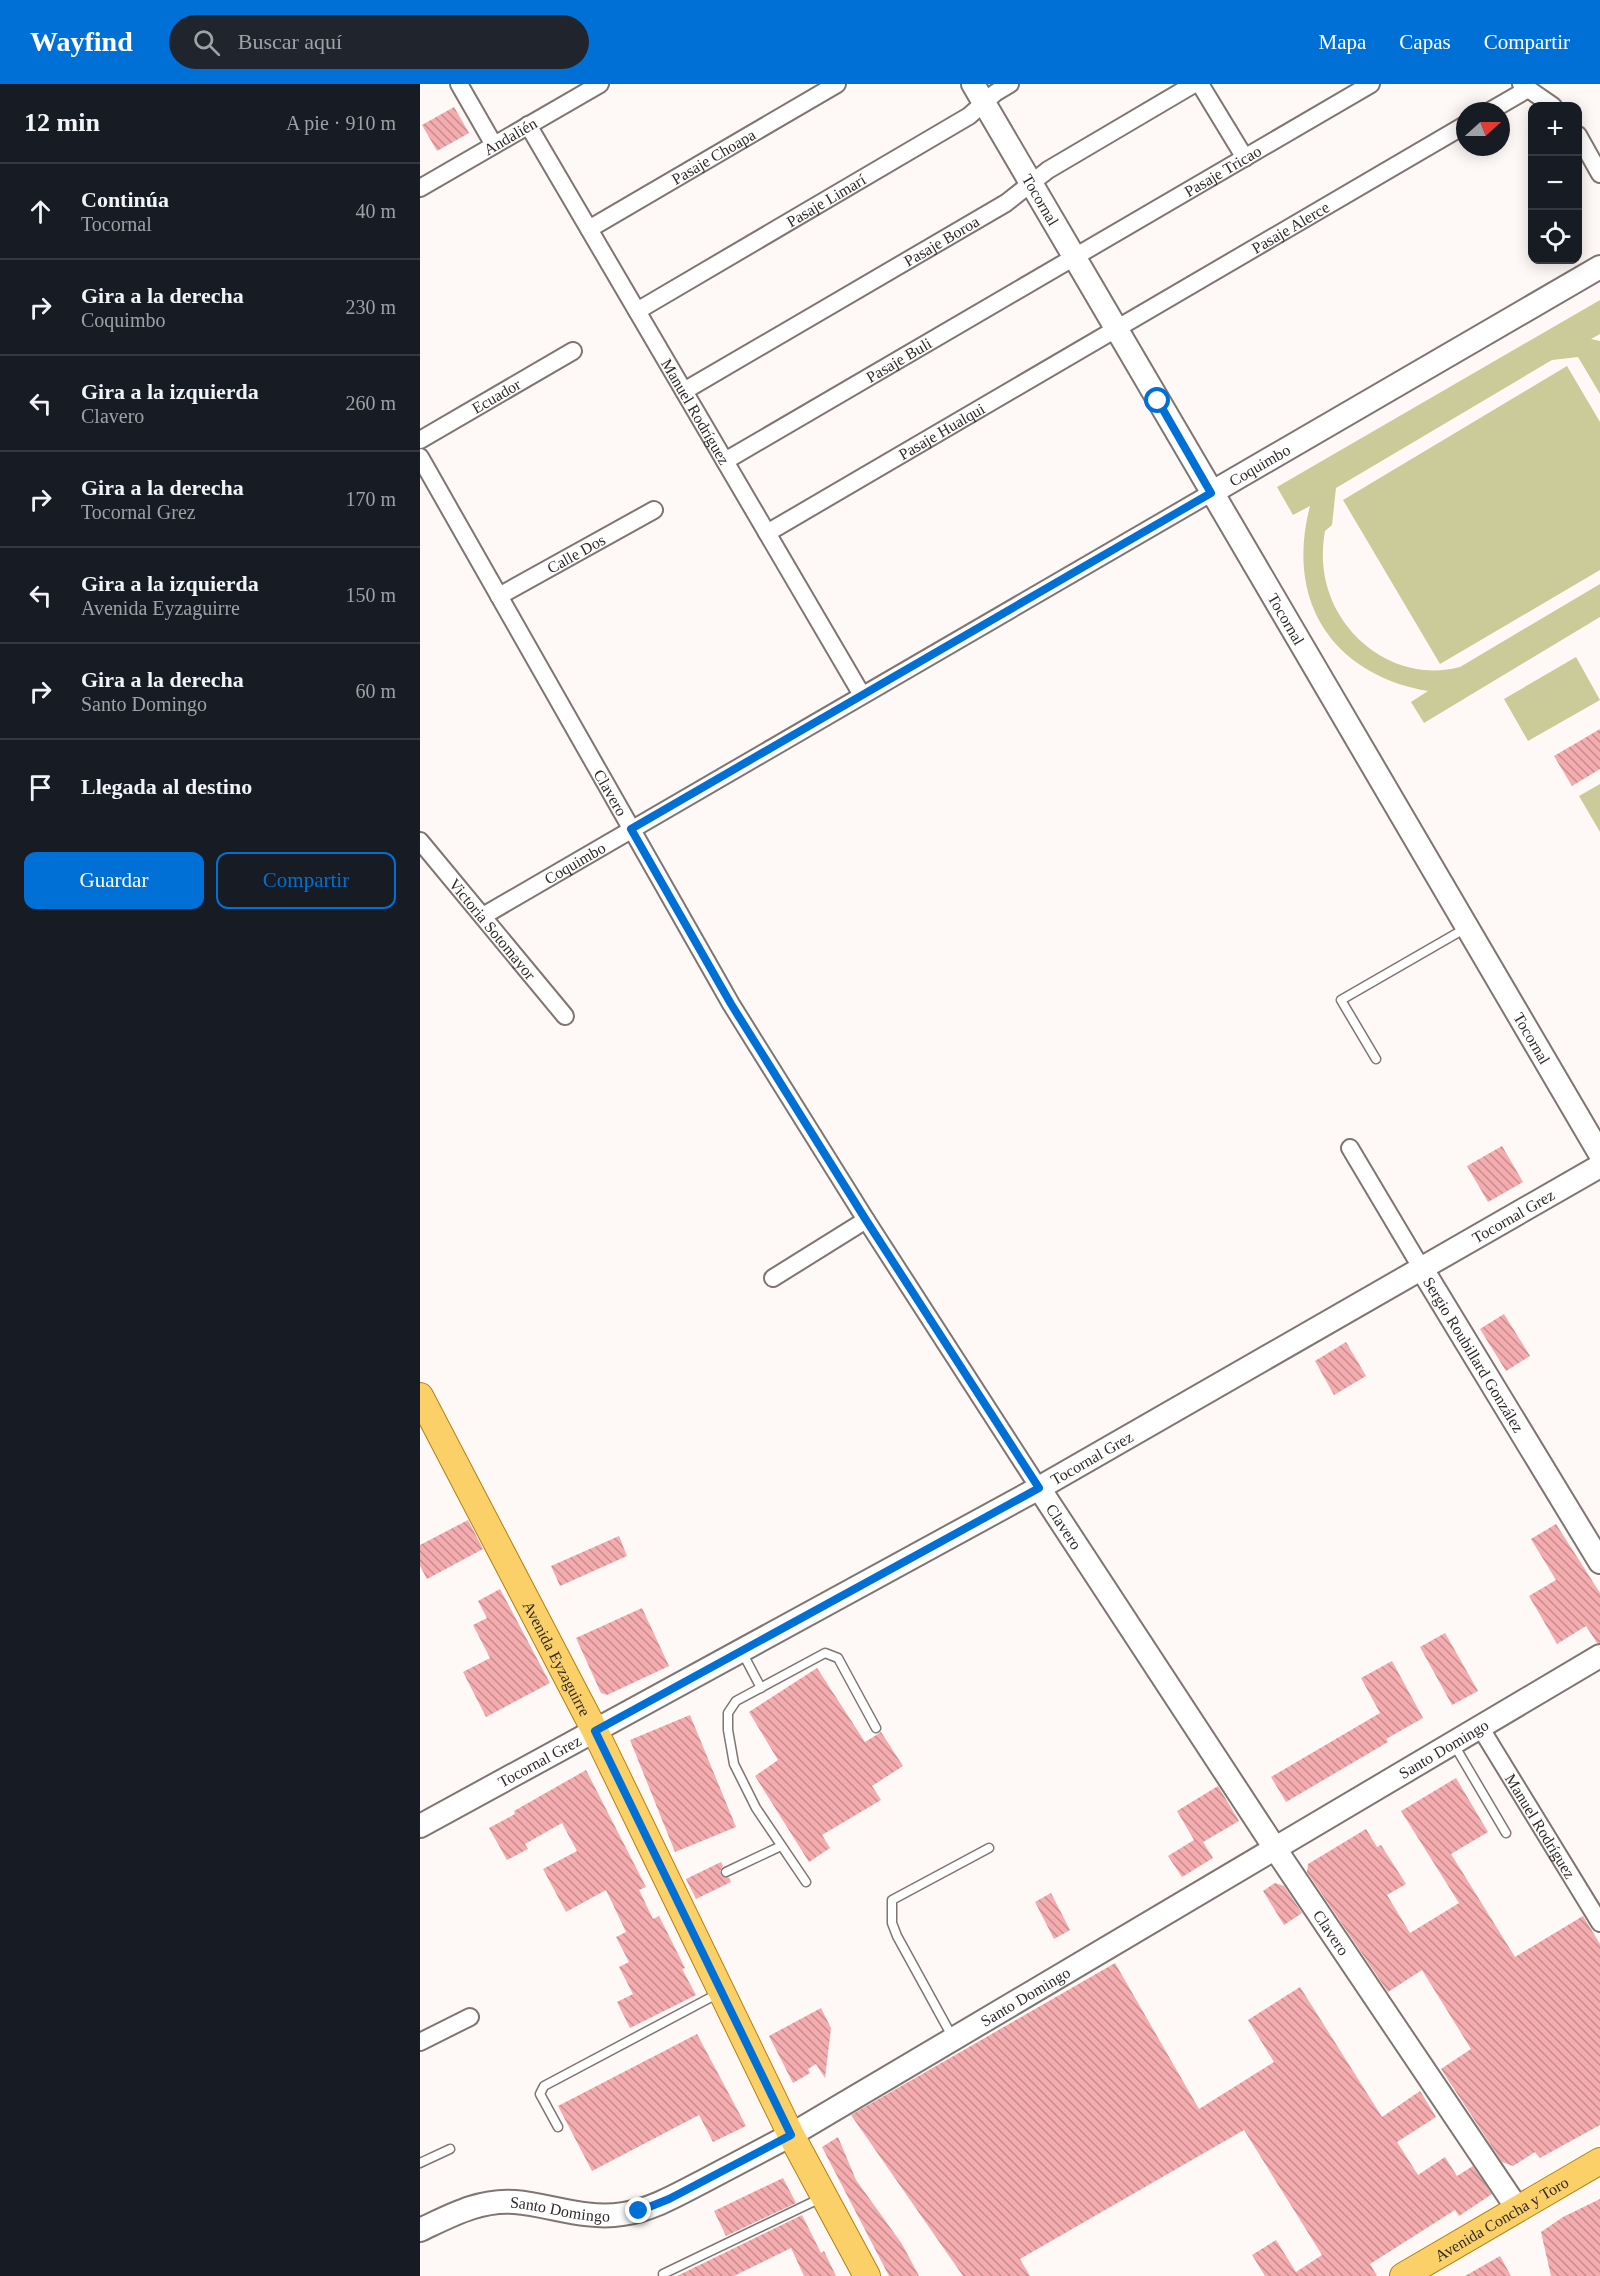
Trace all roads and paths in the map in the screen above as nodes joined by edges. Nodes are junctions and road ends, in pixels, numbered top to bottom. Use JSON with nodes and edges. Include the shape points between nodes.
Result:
{"nodes":[{"id":1,"x":459,"y":84,"type":"edge"},
{"id":2,"x":600,"y":84,"type":"edge"},
{"id":3,"x":837,"y":84,"type":"edge"},
{"id":4,"x":1010,"y":84,"type":"edge"},
{"id":5,"x":1194,"y":84,"type":"edge"},
{"id":6,"x":1200,"y":84,"type":"edge"},
{"id":7,"x":1371,"y":84,"type":"edge"},
{"id":8,"x":1525,"y":86,"type":"edge"},
{"id":9,"x":978,"y":94,"type":"edge"},
{"id":10,"x":1503,"y":102,"type":"edge"},
{"id":11,"x":1547,"y":102,"type":"edge"},
{"id":12,"x":528,"y":125,"type":"junction"},
{"id":13,"x":1456,"y":130,"type":"edge"},
{"id":14,"x":1582,"y":142,"type":"edge"},
{"id":15,"x":494,"y":145,"type":"junction"},
{"id":16,"x":1245,"y":158,"type":"junction"},
{"id":17,"x":1600,"y":174,"type":"edge"},
{"id":18,"x":1031,"y":184,"type":"junction"},
{"id":19,"x":420,"y":188,"type":"edge"},
{"id":20,"x":589,"y":229,"type":"junction"},
{"id":21,"x":1074,"y":259,"type":"junction"},
{"id":22,"x":1600,"y":267,"type":"edge"},
{"id":23,"x":637,"y":311,"type":"junction"},
{"id":24,"x":1116,"y":329,"type":"junction"},
{"id":25,"x":573,"y":351,"type":"dead end"},
{"id":26,"x":684,"y":391,"type":"junction"},
{"id":27,"x":420,"y":440,"type":"edge"},
{"id":28,"x":420,"y":457,"type":"edge"},
{"id":29,"x":725,"y":461,"type":"junction"},
{"id":30,"x":1211,"y":493,"type":"junction"},
{"id":31,"x":654,"y":510,"type":"dead end"},
{"id":32,"x":767,"y":533,"type":"junction"},
{"id":33,"x":499,"y":596,"type":"junction"},
{"id":34,"x":862,"y":696,"type":"junction"},
{"id":35,"x":631,"y":829,"type":"junction"},
{"id":36,"x":420,"y":841,"type":"edge"},
{"id":37,"x":483,"y":915,"type":"junction"},
{"id":38,"x":1467,"y":927,"type":"junction"},
{"id":39,"x":565,"y":1016,"type":"dead end"},
{"id":40,"x":1376,"y":1059,"type":"dead end"},
{"id":41,"x":1350,"y":1148,"type":"dead end"},
{"id":42,"x":1600,"y":1154,"type":"edge"},
{"id":43,"x":1600,"y":1166,"type":"edge"},
{"id":44,"x":866,"y":1220,"type":"junction"},
{"id":45,"x":1422,"y":1269,"type":"junction"},
{"id":46,"x":773,"y":1278,"type":"dead end"},
{"id":47,"x":423,"y":1408,"type":"edge"},
{"id":48,"x":1039,"y":1488,"type":"junction"},
{"id":49,"x":1600,"y":1562,"type":"edge"},
{"id":50,"x":741,"y":1652,"type":"junction"},
{"id":51,"x":1600,"y":1656,"type":"edge"},
{"id":52,"x":761,"y":1688,"type":"junction"},
{"id":53,"x":1480,"y":1727,"type":"junction"},
{"id":54,"x":876,"y":1728,"type":"dead end"},
{"id":55,"x":595,"y":1731,"type":"junction"},
{"id":56,"x":1452,"y":1743,"type":"junction"},
{"id":57,"x":420,"y":1826,"type":"edge"},
{"id":58,"x":1506,"y":1833,"type":"dead end"},
{"id":59,"x":781,"y":1846,"type":"junction"},
{"id":60,"x":1275,"y":1847,"type":"junction"},
{"id":61,"x":988,"y":1848,"type":"dead end"},
{"id":62,"x":726,"y":1872,"type":"dead end"},
{"id":63,"x":806,"y":1882,"type":"dead end"},
{"id":64,"x":1600,"y":1923,"type":"edge"},
{"id":65,"x":721,"y":1992,"type":"junction"},
{"id":66,"x":470,"y":2018,"type":"dead end"},
{"id":67,"x":953,"y":2038,"type":"junction"},
{"id":68,"x":420,"y":2042,"type":"edge"},
{"id":69,"x":558,"y":2127,"type":"dead end"},
{"id":70,"x":791,"y":2135,"type":"junction"},
{"id":71,"x":450,"y":2149,"type":"dead end"},
{"id":72,"x":1600,"y":2161,"type":"edge"},
{"id":73,"x":420,"y":2163,"type":"edge"},
{"id":74,"x":824,"y":2197,"type":"junction"},
{"id":75,"x":1517,"y":2208,"type":"junction"},
{"id":76,"x":420,"y":2230,"type":"edge"},
{"id":77,"x":663,"y":2274,"type":"dead end"},
{"id":78,"x":867,"y":2276,"type":"edge"},
{"id":79,"x":1403,"y":2276,"type":"edge"}],
"edges":[{"from":1,"to":15,"type":"street"},
{"from":2,"to":12,"type":"street","name":"Andalién"},
{"from":3,"to":20,"type":"street","name":"Pasaje Choapa"},
{"from":4,"to":9,"type":"street","name":"Pasaje Limarí","via":[[996,93]]},
{"from":5,"to":18,"type":"street","name":"Pasaje Boroa","via":[[1048,170]]},
{"from":6,"to":16,"type":"street"},
{"from":7,"to":16,"type":"street","name":"Pasaje Tricao"},
{"from":8,"to":10,"type":"street"},
{"from":8,"to":11,"type":"street"},
{"from":9,"to":18,"type":"street","name":"Tocornal"},
{"from":9,"to":23,"type":"street","name":"Pasaje Limarí","via":[[969,116]]},
{"from":12,"to":15,"type":"street","name":"Andalién"},
{"from":12,"to":20,"type":"street","name":"Manuel Rodríguez"},
{"from":13,"to":24,"type":"street","name":"Pasaje Alerce"},
{"from":14,"to":17,"type":"street"},
{"from":15,"to":19,"type":"street","name":"Andalién"},
{"from":16,"to":21,"type":"street","name":"Pasaje Tricao"},
{"from":18,"to":21,"type":"street","name":"Tocornal"},
{"from":18,"to":26,"type":"street","name":"Pasaje Boroa","via":[[1006,204]]},
{"from":20,"to":23,"type":"street","name":"Manuel Rodríguez"},
{"from":21,"to":24,"type":"street","name":"Tocornal"},
{"from":21,"to":29,"type":"street","name":"Pasaje Buli"},
{"from":22,"to":30,"type":"street","name":"Coquimbo"},
{"from":23,"to":26,"type":"street","name":"Manuel Rodríguez"},
{"from":24,"to":30,"type":"street","name":"Tocornal"},
{"from":24,"to":32,"type":"street","name":"Pasaje Hualqui"},
{"from":25,"to":27,"type":"street","name":"Ecuador"},
{"from":26,"to":29,"type":"street","name":"Manuel Rodríguez"},
{"from":28,"to":33,"type":"street","name":"Clavero"},
{"from":29,"to":32,"type":"street","name":"Manuel Rodríguez"},
{"from":30,"to":34,"type":"street","name":"Coquimbo"},
{"from":30,"to":38,"type":"street","name":"Tocornal"},
{"from":31,"to":33,"type":"street","name":"Calle Dos"},
{"from":32,"to":34,"type":"street","name":"Manuel Rodríguez"},
{"from":33,"to":35,"type":"street","name":"Clavero"},
{"from":34,"to":35,"type":"street","name":"Coquimbo"},
{"from":35,"to":37,"type":"street","name":"Coquimbo"},
{"from":35,"to":44,"type":"street","name":"Clavero","via":[[731,1004]]},
{"from":36,"to":37,"type":"street","name":"Victoria Sotomayor"},
{"from":37,"to":39,"type":"street","name":"Victoria Sotomayor"},
{"from":38,"to":40,"type":"lane","via":[[1341,1000]]},
{"from":38,"to":42,"type":"street","name":"Tocornal"},
{"from":41,"to":45,"type":"street","name":"Sergio Roubillard González"},
{"from":43,"to":45,"type":"street","name":"Tocornal Grez"},
{"from":44,"to":46,"type":"street"},
{"from":44,"to":48,"type":"street","name":"Clavero"},
{"from":45,"to":48,"type":"street","name":"Tocornal Grez"},
{"from":45,"to":49,"type":"street","name":"Sergio Roubillard González"},
{"from":47,"to":55,"type":"main road","name":"Avenida Eyzaguirre"},
{"from":48,"to":50,"type":"street","name":"Tocornal Grez"},
{"from":48,"to":60,"type":"street","name":"Clavero"},
{"from":50,"to":52,"type":"lane"},
{"from":50,"to":55,"type":"street","name":"Tocornal Grez"},
{"from":51,"to":53,"type":"street","name":"Santo Domingo"},
{"from":52,"to":54,"type":"lane","via":[[825,1653],[838,1658]]},
{"from":52,"to":59,"type":"lane","via":[[736,1701],[728,1713],[728,1730],[734,1764]]},
{"from":53,"to":56,"type":"street","name":"Santo Domingo"},
{"from":53,"to":64,"type":"street","name":"Manuel Rodríguez"},
{"from":55,"to":57,"type":"street","name":"Tocornal Grez"},
{"from":55,"to":65,"type":"main road","name":"Avenida Eyzaguirre","via":[[678,1895]]},
{"from":56,"to":58,"type":"lane"},
{"from":56,"to":60,"type":"street","name":"Santo Domingo"},
{"from":59,"to":62,"type":"lane"},
{"from":59,"to":63,"type":"lane"},
{"from":60,"to":67,"type":"street","name":"Santo Domingo"},
{"from":60,"to":75,"type":"street","name":"Clavero"},
{"from":61,"to":67,"type":"lane","via":[[892,1900],[892,1923],[897,1936]]},
{"from":65,"to":69,"type":"lane","via":[[544,2086],[540,2094]]},
{"from":65,"to":70,"type":"main road","name":"Avenida Eyzaguirre"},
{"from":66,"to":68,"type":"street"},
{"from":67,"to":70,"type":"street","name":"Santo Domingo"},
{"from":70,"to":74,"type":"main road","name":"Avenida Eyzaguirre"},
{"from":70,"to":76,"type":"street","name":"Santo Domingo","via":[[639,2211],[606,2216],[521,2202],[495,2202],[466,2209]]},
{"from":71,"to":73,"type":"lane"},
{"from":72,"to":75,"type":"main road","name":"Avenida Concha y Toro"},
{"from":74,"to":77,"type":"lane"},
{"from":74,"to":78,"type":"main road","name":"Avenida Eyzaguirre"},
{"from":75,"to":79,"type":"main road","name":"Avenida Concha y Toro"}]}
